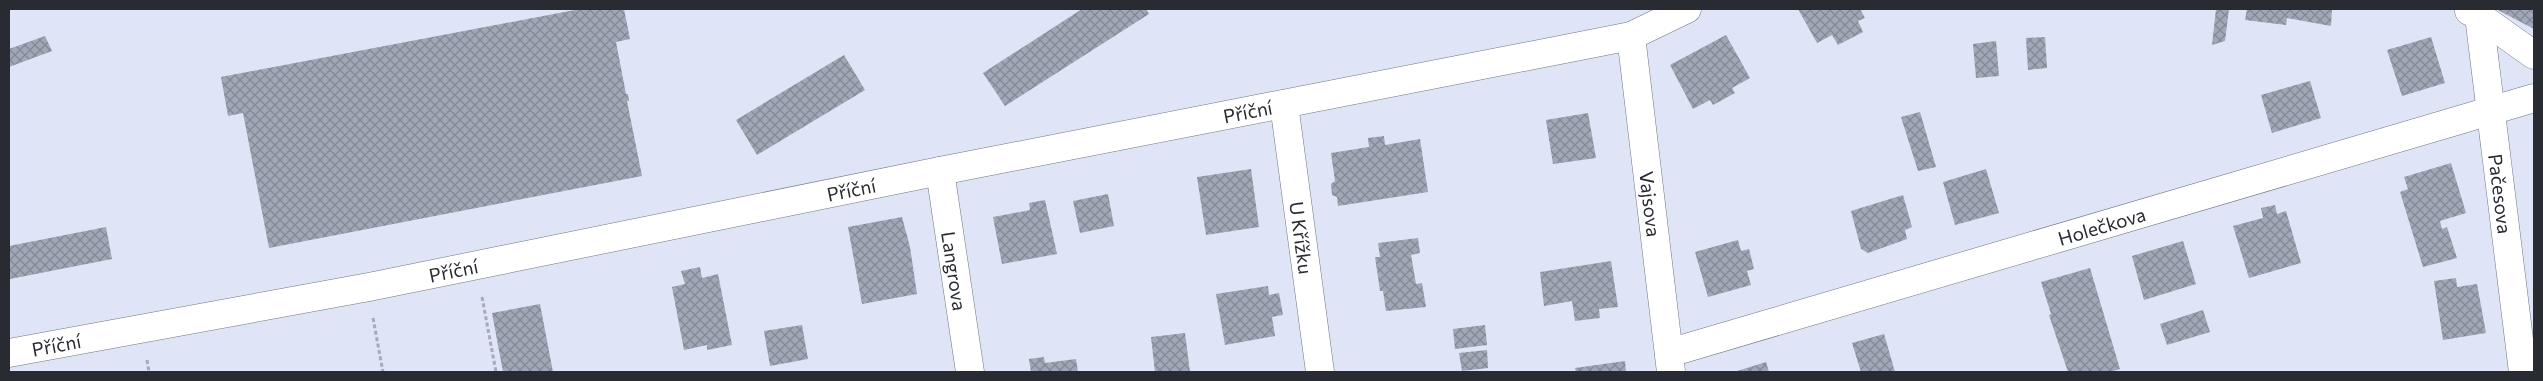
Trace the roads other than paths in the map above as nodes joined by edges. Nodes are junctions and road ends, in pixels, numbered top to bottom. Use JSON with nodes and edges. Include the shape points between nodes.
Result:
{"nodes":[{"id":1,"x":1686,"y":9,"type":"edge"},
{"id":2,"x":2472,"y":12,"type":"edge"},
{"id":3,"x":1631,"y":36,"type":"junction"},
{"id":4,"x":2534,"y":55,"type":"edge"},
{"id":5,"x":2534,"y":98,"type":"edge"},
{"id":6,"x":1284,"y":104,"type":"junction"},
{"id":7,"x":2490,"y":112,"type":"junction"},
{"id":8,"x":940,"y":170,"type":"junction"},
{"id":9,"x":9,"y":353,"type":"edge"},
{"id":10,"x":1670,"y":362,"type":"edge"},
{"id":11,"x":970,"y":372,"type":"edge"},
{"id":12,"x":1320,"y":372,"type":"edge"},
{"id":13,"x":2523,"y":372,"type":"edge"}],
"edges":[{"from":1,"to":3,"type":"street","name":"Příční"},
{"from":2,"to":4,"type":"street"},
{"from":2,"to":7,"type":"street","name":"Pačesova"},
{"from":3,"to":6,"type":"street","name":"Příční"},
{"from":3,"to":10,"type":"street","name":"Vajsova"},
{"from":5,"to":7,"type":"street","name":"Holečkova"},
{"from":6,"to":8,"type":"street","name":"Příční"},
{"from":6,"to":12,"type":"street","name":"U Křížku"},
{"from":7,"to":10,"type":"street","name":"Holečkova"},
{"from":7,"to":13,"type":"street","name":"Pačesova"},
{"from":8,"to":9,"type":"street","name":"Příční","via":[[476,266]]},
{"from":8,"to":11,"type":"street","name":"Langrova"}]}
